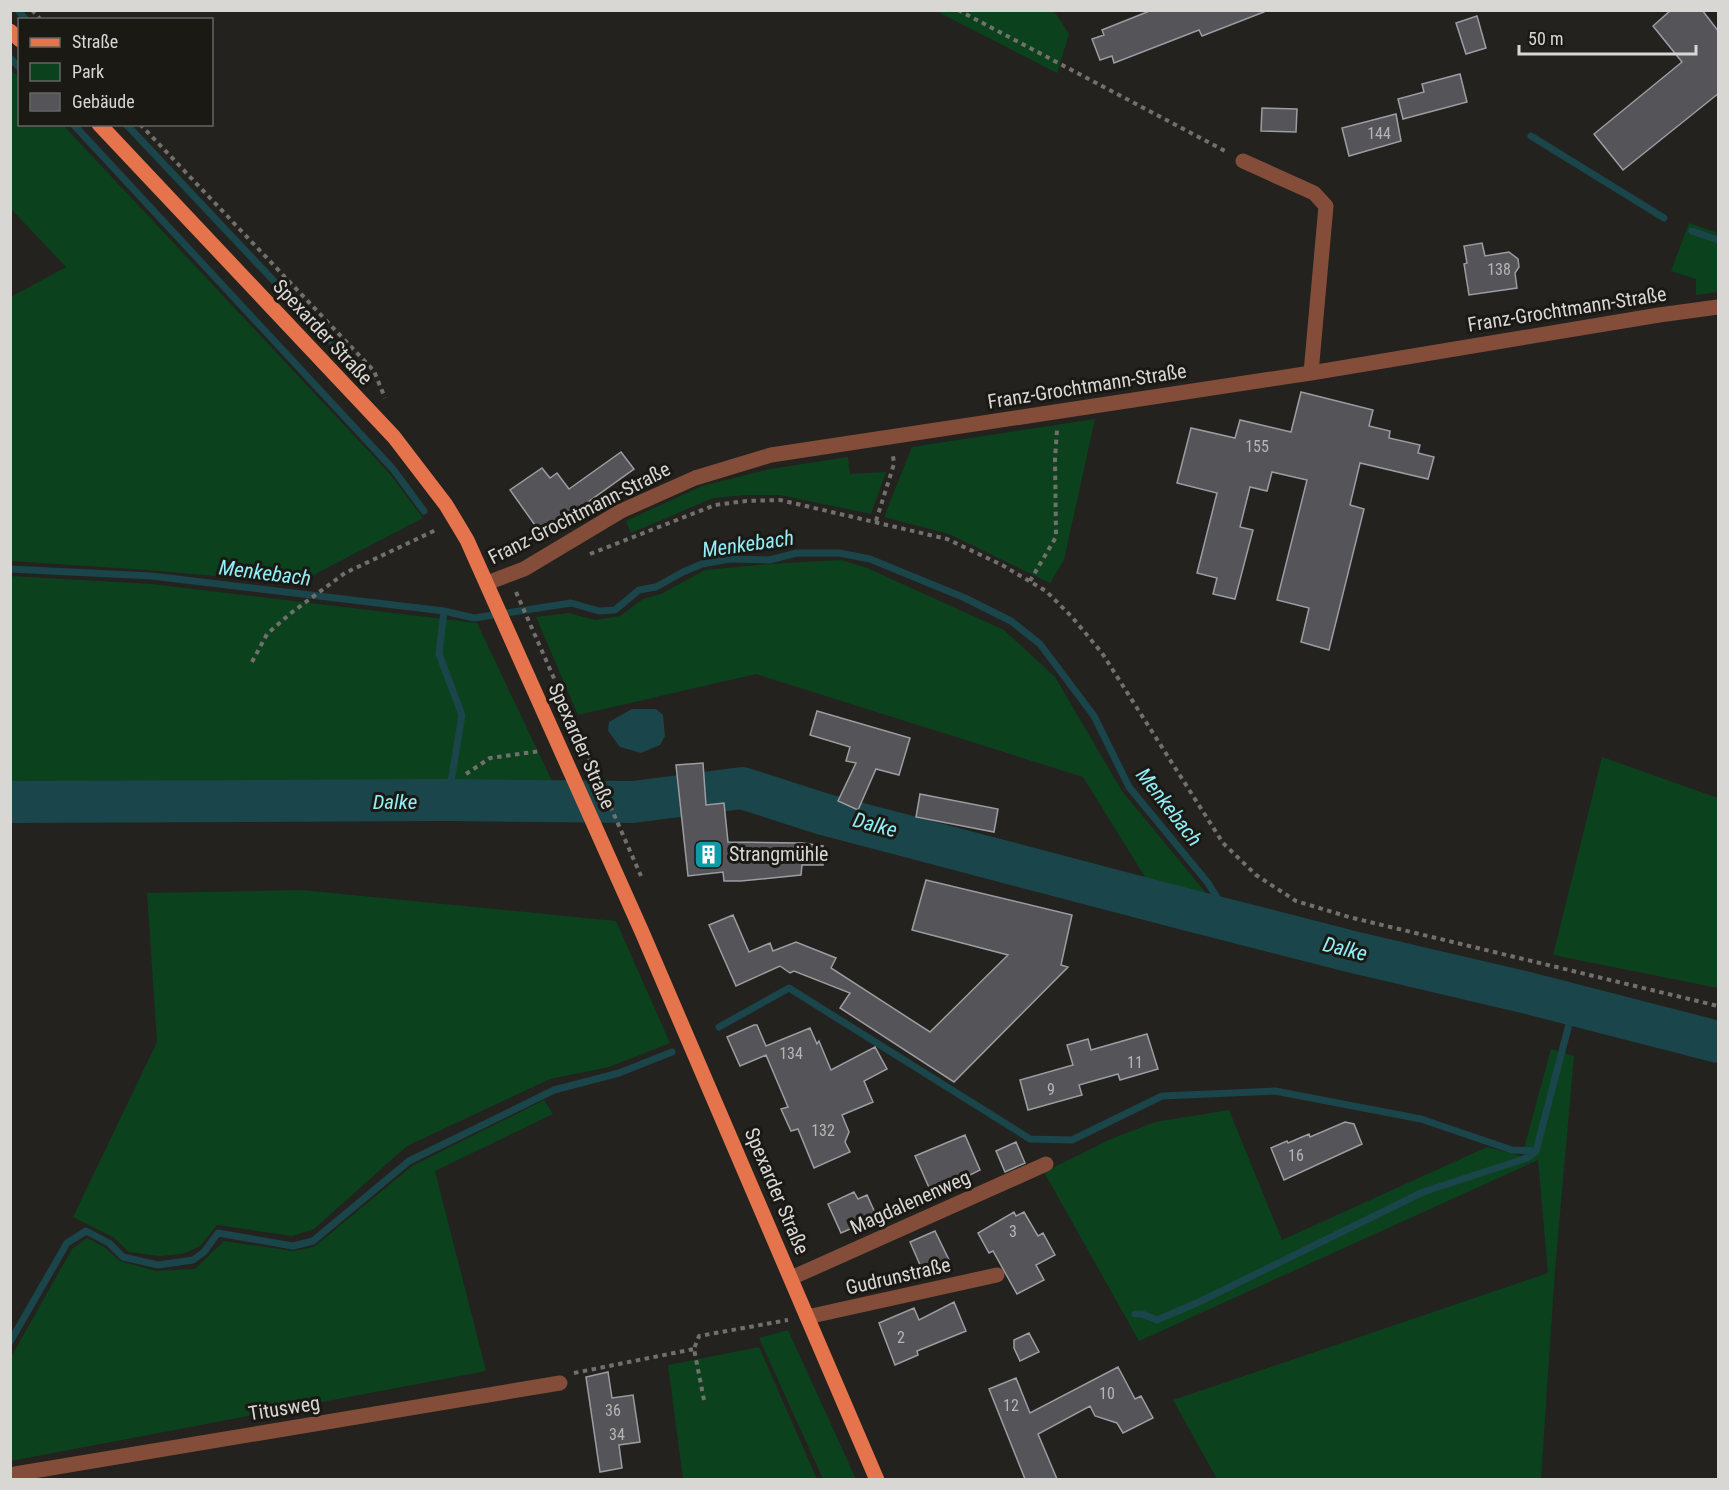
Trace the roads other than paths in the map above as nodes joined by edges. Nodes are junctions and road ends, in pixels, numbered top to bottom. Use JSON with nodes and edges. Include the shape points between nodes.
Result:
{"nodes":[{"id":1,"x":101,"y":126,"type":"edge"},
{"id":2,"x":1243,"y":161,"type":"road end"},
{"id":3,"x":1719,"y":307,"type":"edge"},
{"id":4,"x":1311,"y":373,"type":"junction"},
{"id":5,"x":489,"y":588,"type":"junction"},
{"id":6,"x":1046,"y":1164,"type":"dead end"},
{"id":7,"x":997,"y":1275,"type":"dead end"},
{"id":8,"x":791,"y":1278,"type":"junction"},
{"id":9,"x":807,"y":1317,"type":"junction"},
{"id":10,"x":560,"y":1383,"type":"road end"},
{"id":11,"x":13,"y":1476,"type":"edge"},
{"id":12,"x":877,"y":1479,"type":"edge"}],
"edges":[{"from":1,"to":5,"type":"main road","name":"Spexarder Straße","via":[[393,437],[455,520]]},
{"from":2,"to":4,"type":"street","via":[[1314,193],[1326,206]]},
{"from":3,"to":4,"type":"street","name":"Franz-Grochtmann-Straße"},
{"from":4,"to":5,"type":"street","name":"Franz-Grochtmann-Straße","via":[[771,455],[695,478],[621,511]]},
{"from":5,"to":8,"type":"main road","name":"Spexarder Straße"},
{"from":6,"to":8,"type":"street","name":"Magdalenenweg"},
{"from":7,"to":9,"type":"street","name":"Gudrunstraße"},
{"from":8,"to":9,"type":"main road","name":"Spexarder Straße"},
{"from":9,"to":12,"type":"main road","name":"Spexarder Straße"},
{"from":10,"to":11,"type":"street","name":"Titusweg"}]}
